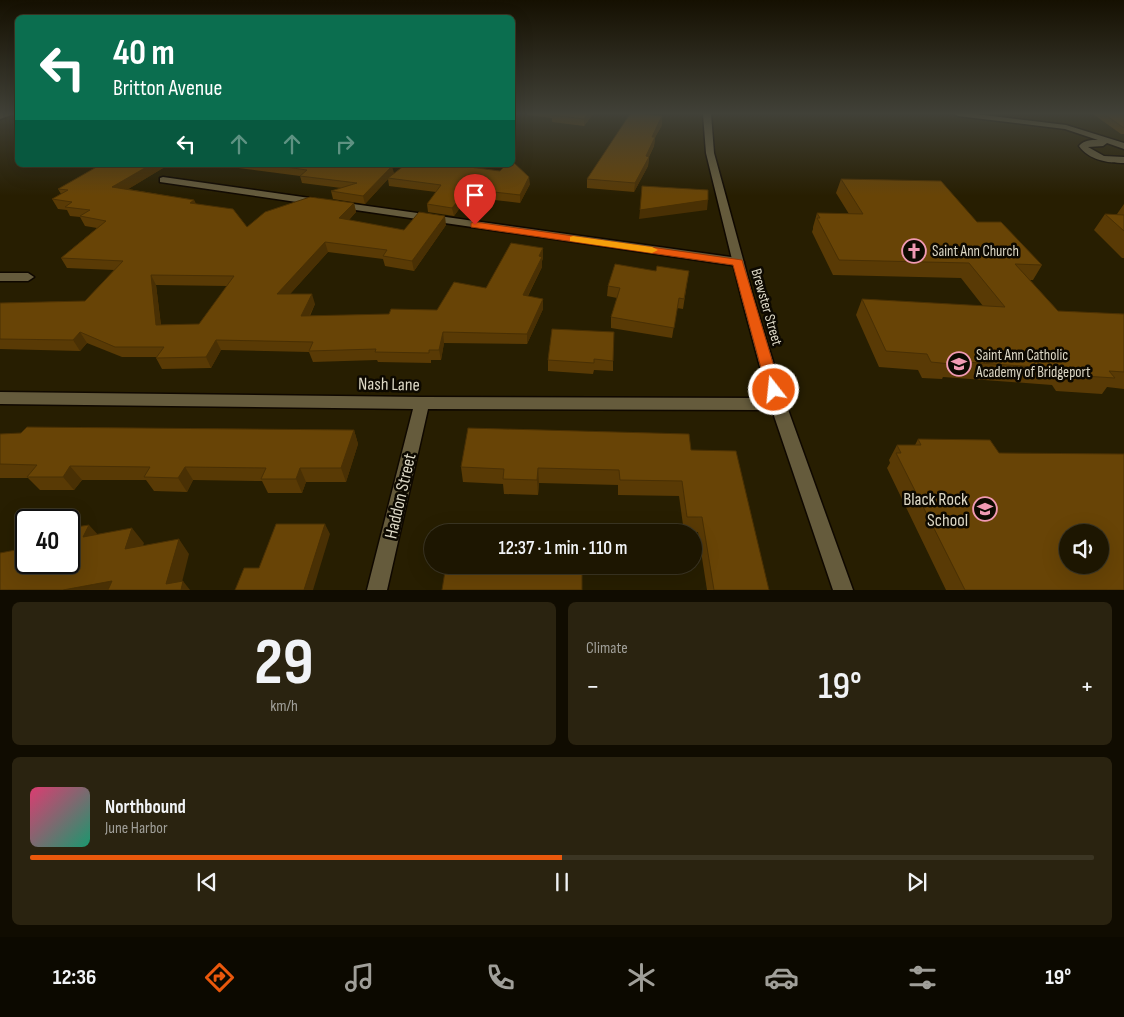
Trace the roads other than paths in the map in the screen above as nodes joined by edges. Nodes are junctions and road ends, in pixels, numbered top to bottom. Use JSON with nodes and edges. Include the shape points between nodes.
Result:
{"nodes":[{"id":1,"x":709,"y":142,"type":"edge"},
{"id":2,"x":1104,"y":142,"type":"edge"},
{"id":3,"x":1111,"y":144,"type":"junction"},
{"id":4,"x":1124,"y":148,"type":"edge"},
{"id":5,"x":1124,"y":160,"type":"edge"},
{"id":6,"x":163,"y":180,"type":"dead end"},
{"id":7,"x":738,"y":262,"type":"junction"},
{"id":8,"x":0,"y":277,"type":"edge"},
{"id":9,"x":28,"y":277,"type":"dead end"},
{"id":10,"x":0,"y":398,"type":"edge"},
{"id":11,"x":422,"y":403,"type":"junction"},
{"id":12,"x":778,"y":404,"type":"junction"},
{"id":13,"x":377,"y":590,"type":"edge"},
{"id":14,"x":843,"y":590,"type":"edge"}],
"edges":[{"from":1,"to":7,"type":"street","name":"Brewster Street"},
{"from":2,"to":3,"type":"street"},
{"from":3,"to":4,"type":"street"},
{"from":3,"to":5,"type":"street","via":[[1088,143],[1083,146],[1087,152],[1100,157]]},
{"from":6,"to":7,"type":"street"},
{"from":7,"to":12,"type":"street","name":"Brewster Street"},
{"from":8,"to":9,"type":"street"},
{"from":10,"to":11,"type":"street","name":"Nash Lane"},
{"from":11,"to":12,"type":"street","name":"Nash Lane"},
{"from":11,"to":13,"type":"street","name":"Haddon Street"},
{"from":12,"to":14,"type":"street","name":"Brewster Street"}]}
